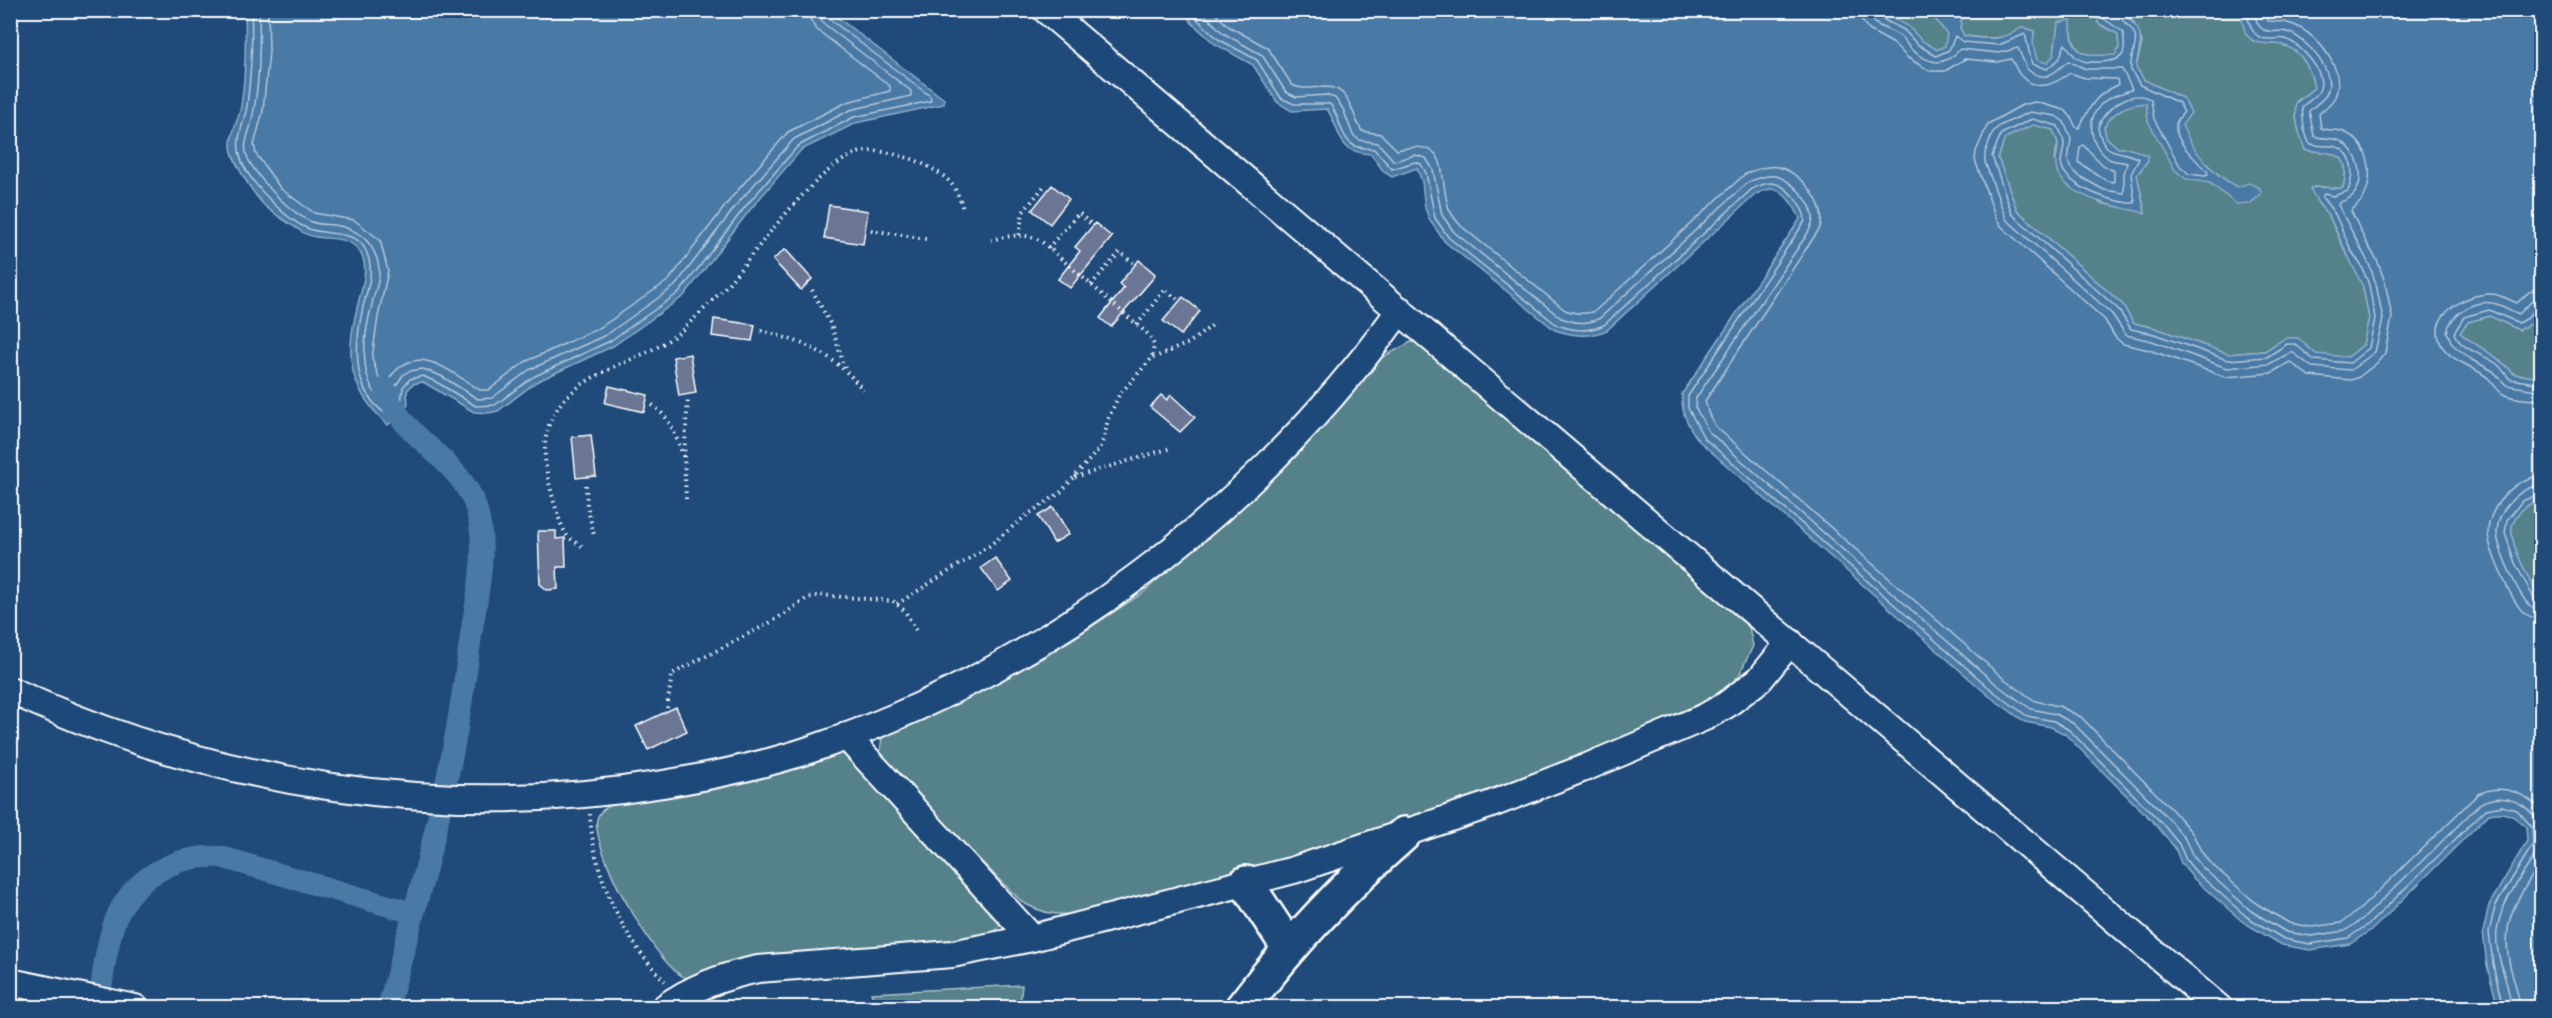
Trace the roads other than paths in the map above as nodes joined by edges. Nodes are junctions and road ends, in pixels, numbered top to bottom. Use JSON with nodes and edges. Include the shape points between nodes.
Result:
{"nodes":[{"id":1,"x":1046,"y":10,"type":"edge"},
{"id":2,"x":1400,"y":310,"type":"junction"},
{"id":3,"x":1790,"y":642,"type":"junction"},
{"id":4,"x":10,"y":690,"type":"edge"},
{"id":5,"x":846,"y":736,"type":"junction"},
{"id":6,"x":1404,"y":834,"type":"junction"},
{"id":7,"x":1246,"y":883,"type":"junction"},
{"id":8,"x":1032,"y":938,"type":"junction"},
{"id":9,"x":1289,"y":948,"type":"junction"},
{"id":10,"x":10,"y":982,"type":"edge"},
{"id":11,"x":673,"y":1002,"type":"edge"},
{"id":12,"x":127,"y":1006,"type":"edge"},
{"id":13,"x":1242,"y":1008,"type":"edge"},
{"id":14,"x":2219,"y":1008,"type":"edge"}],
"edges":[{"from":1,"to":2,"type":"street"},
{"from":2,"to":3,"type":"street"},
{"from":2,"to":5,"type":"street","via":[[1377,343],[1251,481],[1156,563],[1053,634],[999,665],[944,694]]},
{"from":3,"to":6,"type":"street","via":[[1760,679],[1705,717],[1587,767]]},
{"from":3,"to":14,"type":"street"},
{"from":4,"to":5,"type":"street","via":[[110,733],[223,767],[339,789],[427,797],[514,798],[679,781],[748,767]]},
{"from":5,"to":8,"type":"street"},
{"from":6,"to":7,"type":"street"},
{"from":6,"to":9,"type":"main road","via":[[1330,902]]},
{"from":7,"to":8,"type":"street"},
{"from":7,"to":9,"type":"main road"},
{"from":8,"to":11,"type":"street","via":[[952,954],[758,969],[715,980]]},
{"from":9,"to":13,"type":"main road"},
{"from":10,"to":12,"type":"street"}]}
